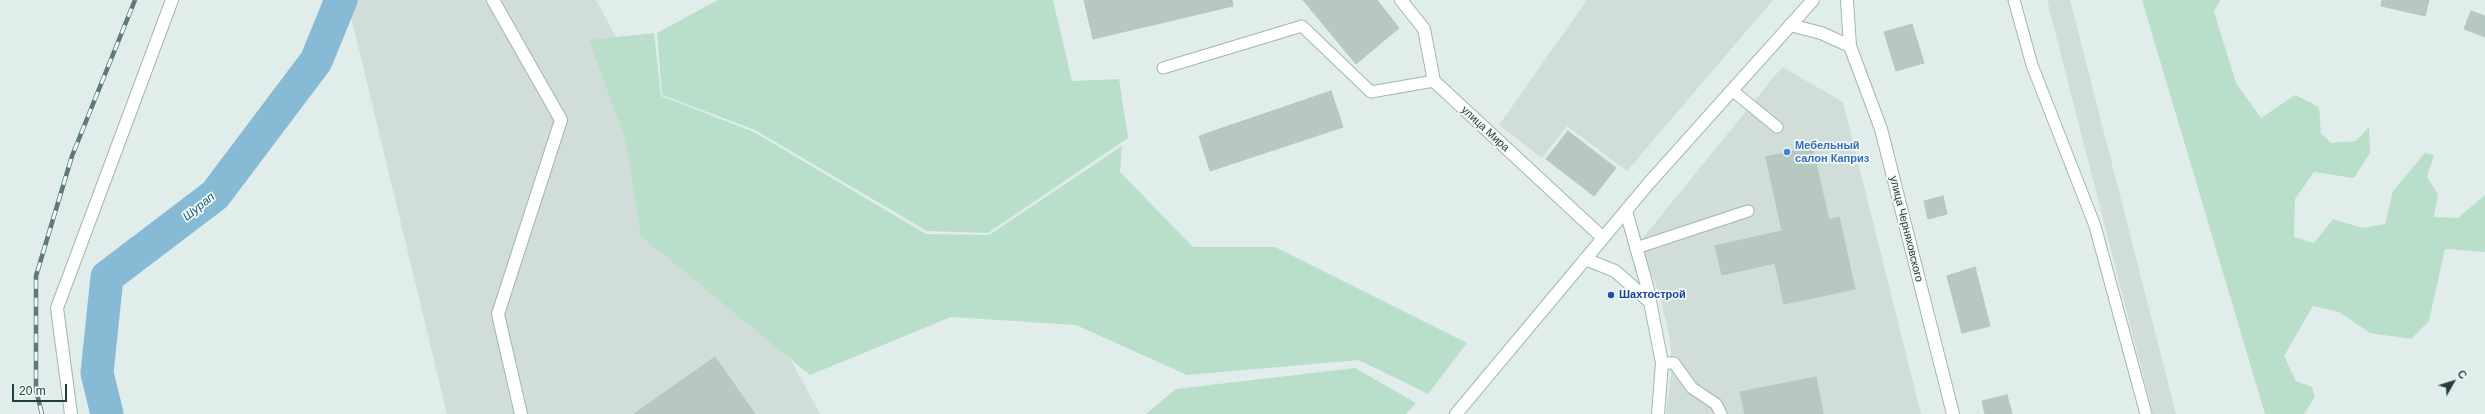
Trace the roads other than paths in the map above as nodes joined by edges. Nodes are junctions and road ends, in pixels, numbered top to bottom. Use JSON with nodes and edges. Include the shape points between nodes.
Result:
{"nodes":[{"id":1,"x":172,"y":0,"type":"edge"},
{"id":2,"x":493,"y":0,"type":"edge"},
{"id":3,"x":1401,"y":0,"type":"edge"},
{"id":4,"x":1812,"y":0,"type":"edge"},
{"id":5,"x":1847,"y":0,"type":"edge"},
{"id":6,"x":2014,"y":0,"type":"edge"},
{"id":7,"x":1790,"y":25,"type":"junction"},
{"id":8,"x":1850,"y":46,"type":"junction"},
{"id":9,"x":1162,"y":68,"type":"dead end"},
{"id":10,"x":1434,"y":81,"type":"junction"},
{"id":11,"x":1732,"y":90,"type":"junction"},
{"id":12,"x":1777,"y":127,"type":"dead end"},
{"id":13,"x":1626,"y":211,"type":"junction"},
{"id":14,"x":1748,"y":211,"type":"dead end"},
{"id":15,"x":1603,"y":238,"type":"junction"},
{"id":16,"x":1636,"y":248,"type":"junction"},
{"id":17,"x":1585,"y":259,"type":"junction"},
{"id":18,"x":1650,"y":302,"type":"junction"},
{"id":19,"x":1662,"y":363,"type":"junction"},
{"id":20,"x":71,"y":414,"type":"edge"},
{"id":21,"x":521,"y":414,"type":"edge"},
{"id":22,"x":1456,"y":414,"type":"edge"},
{"id":23,"x":1658,"y":414,"type":"edge"},
{"id":24,"x":1721,"y":414,"type":"edge"},
{"id":25,"x":1954,"y":414,"type":"edge"},
{"id":26,"x":2146,"y":414,"type":"edge"}],
"edges":[{"from":1,"to":20,"type":"street","via":[[57,308]]},
{"from":2,"to":21,"type":"street","via":[[561,120],[498,314]]},
{"from":3,"to":10,"type":"street","via":[[1424,28]]},
{"from":4,"to":7,"type":"street"},
{"from":5,"to":8,"type":"street","name":"улица Черняховского"},
{"from":6,"to":26,"type":"lane","via":[[2032,65],[2095,226]]},
{"from":7,"to":8,"type":"street","via":[[1821,33]]},
{"from":7,"to":11,"type":"street"},
{"from":8,"to":25,"type":"street","name":"улица Черняховского","via":[[1881,129]]},
{"from":9,"to":10,"type":"lane","via":[[1302,26],[1371,92]]},
{"from":10,"to":15,"type":"street","name":"улица Мира"},
{"from":11,"to":12,"type":"lane"},
{"from":11,"to":13,"type":"street"},
{"from":13,"to":15,"type":"street"},
{"from":13,"to":16,"type":"street"},
{"from":14,"to":16,"type":"lane"},
{"from":15,"to":17,"type":"street"},
{"from":16,"to":18,"type":"street"},
{"from":17,"to":18,"type":"street","via":[[1616,271]]},
{"from":17,"to":22,"type":"street"},
{"from":18,"to":19,"type":"street"},
{"from":19,"to":23,"type":"street"},
{"from":19,"to":24,"type":"lane","via":[[1674,362],[1692,388],[1716,404]]}]}
